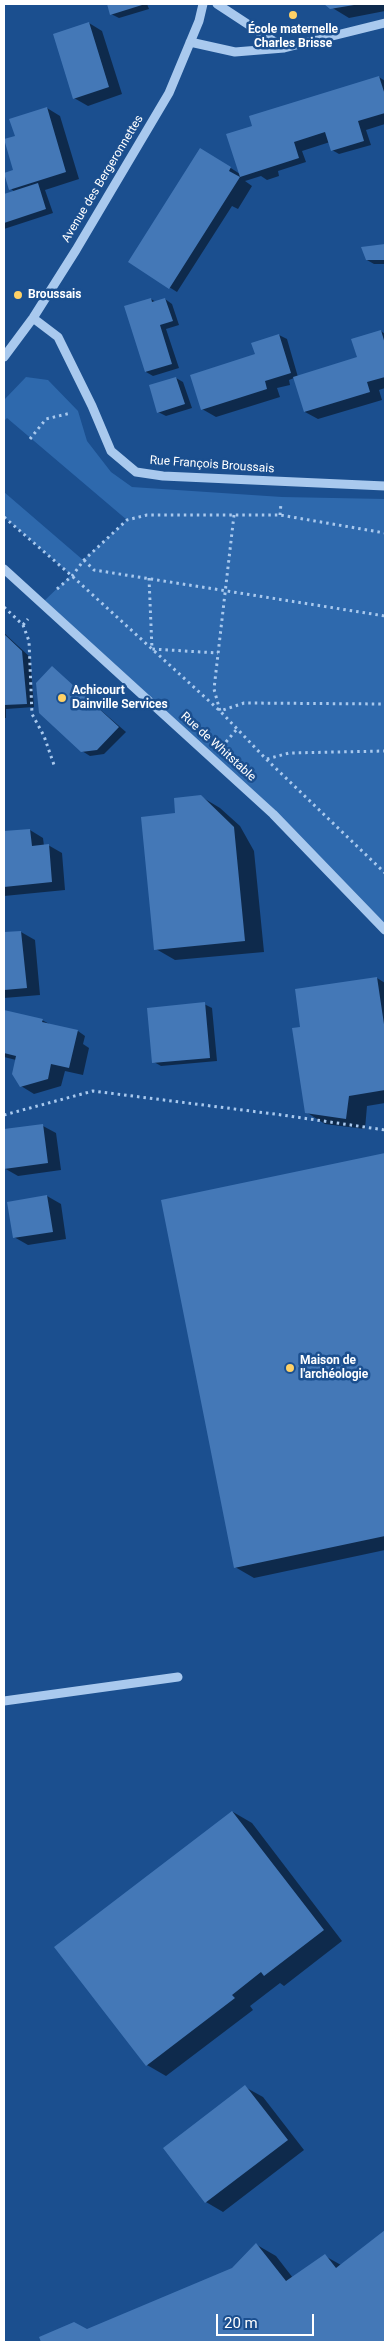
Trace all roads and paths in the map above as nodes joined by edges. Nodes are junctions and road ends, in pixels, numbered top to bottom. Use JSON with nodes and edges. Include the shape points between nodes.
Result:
{"nodes":[{"id":1,"x":203,"y":4,"type":"edge"},
{"id":2,"x":217,"y":4,"type":"edge"},
{"id":3,"x":385,"y":23,"type":"edge"},
{"id":4,"x":190,"y":42,"type":"junction"},
{"id":5,"x":284,"y":48,"type":"junction"},
{"id":6,"x":33,"y":318,"type":"junction"},
{"id":7,"x":4,"y":357,"type":"edge"},
{"id":8,"x":64,"y":415,"type":"dead end"},
{"id":9,"x":30,"y":439,"type":"dead end"},
{"id":10,"x":385,"y":486,"type":"edge"},
{"id":11,"x":234,"y":515,"type":"junction"},
{"id":12,"x":4,"y":517,"type":"edge"},
{"id":13,"x":385,"y":533,"type":"edge"},
{"id":14,"x":84,"y":560,"type":"junction"},
{"id":15,"x":4,"y":569,"type":"edge"},
{"id":16,"x":72,"y":576,"type":"junction"},
{"id":17,"x":149,"y":578,"type":"junction"},
{"id":18,"x":224,"y":590,"type":"junction"},
{"id":19,"x":41,"y":604,"type":"junction"},
{"id":20,"x":4,"y":607,"type":"edge"},
{"id":21,"x":385,"y":616,"type":"edge"},
{"id":22,"x":152,"y":649,"type":"junction"},
{"id":23,"x":218,"y":653,"type":"junction"},
{"id":24,"x":385,"y":704,"type":"edge"},
{"id":25,"x":220,"y":711,"type":"junction"},
{"id":26,"x":385,"y":751,"type":"edge"},
{"id":27,"x":266,"y":759,"type":"junction"},
{"id":28,"x":54,"y":765,"type":"dead end"},
{"id":29,"x":385,"y":873,"type":"edge"},
{"id":30,"x":385,"y":930,"type":"edge"},
{"id":31,"x":4,"y":1116,"type":"edge"},
{"id":32,"x":385,"y":1130,"type":"edge"},
{"id":33,"x":178,"y":1677,"type":"dead end"},
{"id":34,"x":4,"y":1701,"type":"edge"}],
"edges":[{"from":1,"to":4,"type":"street","name":"Avenue des Bergeronnettes"},
{"from":2,"to":5,"type":"street"},
{"from":3,"to":5,"type":"street"},
{"from":4,"to":5,"type":"street","via":[[235,52]]},
{"from":4,"to":6,"type":"street","name":"Avenue des Bergeronnettes","via":[[169,93]]},
{"from":6,"to":7,"type":"street","name":"Avenue des Bergeronnettes"},
{"from":6,"to":10,"type":"street","name":"Rue François Broussais","via":[[58,337],[111,451],[136,472]]},
{"from":8,"to":9,"type":"path","via":[[46,419]]},
{"from":11,"to":13,"type":"path","via":[[280,515]]},
{"from":11,"to":14,"type":"path","via":[[147,515],[127,520]]},
{"from":11,"to":18,"type":"path"},
{"from":12,"to":16,"type":"path"},
{"from":14,"to":16,"type":"path"},
{"from":14,"to":17,"type":"path","via":[[94,570]]},
{"from":15,"to":19,"type":"street","name":"Rue de Whitstable"},
{"from":16,"to":19,"type":"path"},
{"from":16,"to":22,"type":"path"},
{"from":17,"to":18,"type":"path"},
{"from":17,"to":22,"type":"path"},
{"from":18,"to":21,"type":"path"},
{"from":18,"to":23,"type":"path"},
{"from":19,"to":30,"type":"street","name":"Rue de Whitstable","via":[[273,814]]},
{"from":20,"to":28,"type":"path","via":[[23,625],[29,641],[32,714]]},
{"from":22,"to":23,"type":"path"},
{"from":22,"to":25,"type":"path"},
{"from":23,"to":25,"type":"path","via":[[214,690]]},
{"from":24,"to":25,"type":"path","via":[[244,704]]},
{"from":25,"to":27,"type":"path"},
{"from":26,"to":27,"type":"path","via":[[289,753]]},
{"from":27,"to":29,"type":"path"},
{"from":31,"to":32,"type":"path","via":[[93,1090]]},
{"from":33,"to":34,"type":"street"}]}
